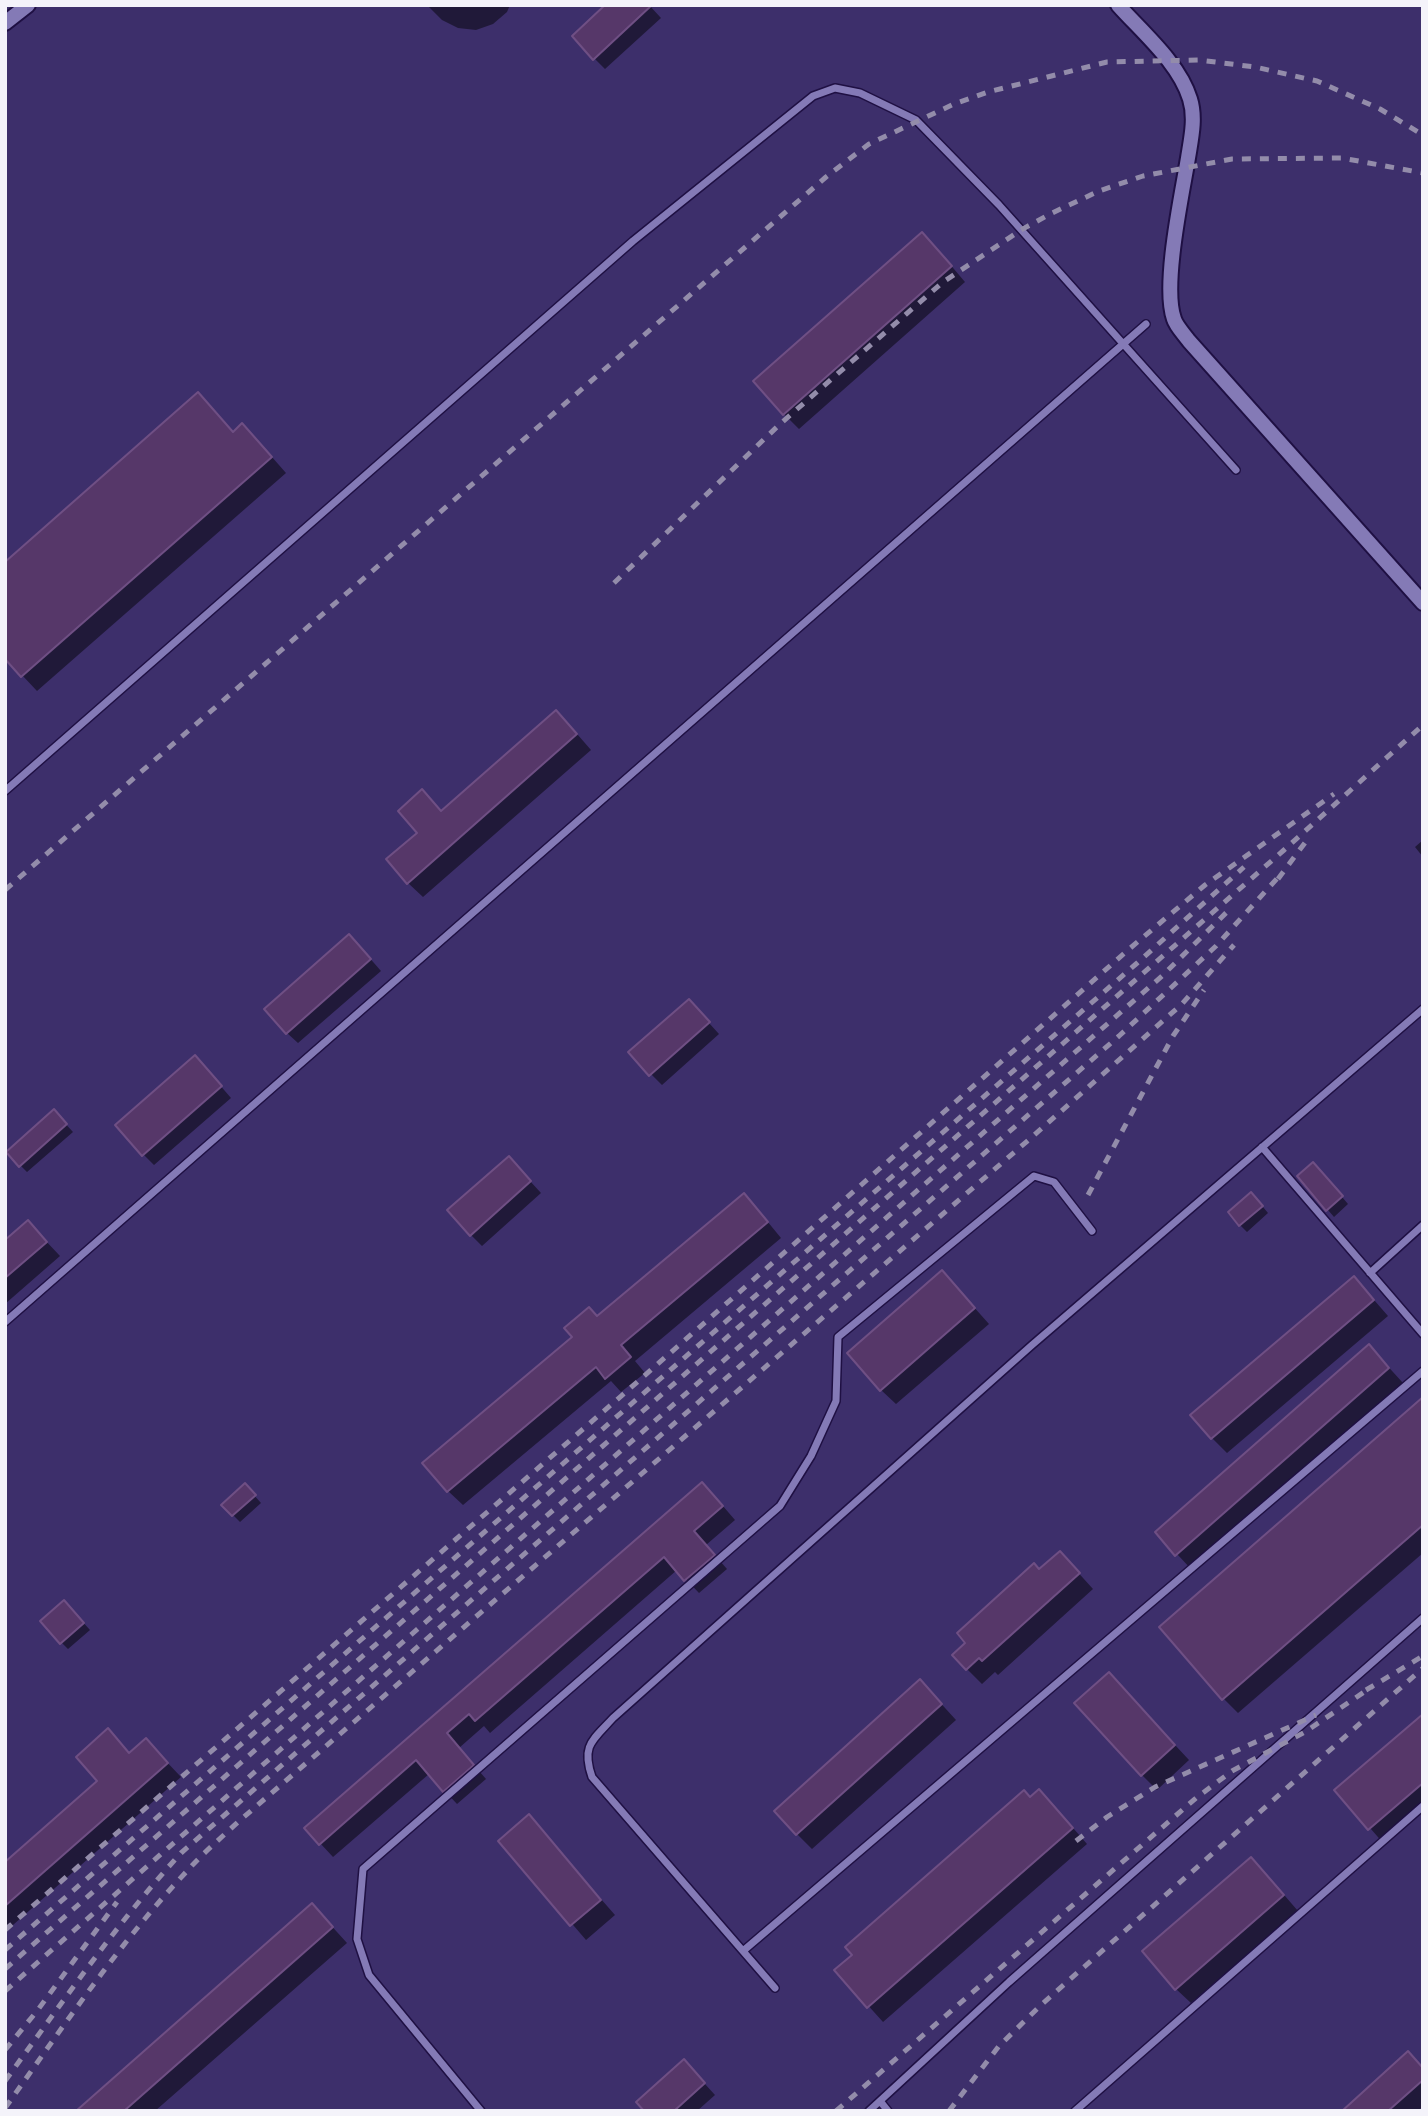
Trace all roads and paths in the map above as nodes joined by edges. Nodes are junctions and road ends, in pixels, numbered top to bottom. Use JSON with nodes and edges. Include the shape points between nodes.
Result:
{"nodes":[{"id":1,"x":28,"y":5,"type":"edge"},
{"id":2,"x":1118,"y":5,"type":"edge"},
{"id":3,"x":5,"y":23,"type":"edge"},
{"id":4,"x":1146,"y":324,"type":"dead end"},
{"id":5,"x":1125,"y":344,"type":"junction"},
{"id":6,"x":1236,"y":470,"type":"dead end"},
{"id":7,"x":1423,"y":603,"type":"edge"},
{"id":8,"x":5,"y":791,"type":"edge"},
{"id":9,"x":1423,"y":1009,"type":"edge"},
{"id":10,"x":1262,"y":1147,"type":"junction"},
{"id":11,"x":1423,"y":1225,"type":"edge"},
{"id":12,"x":1091,"y":1231,"type":"dead end"},
{"id":13,"x":1370,"y":1273,"type":"junction"},
{"id":14,"x":5,"y":1322,"type":"edge"},
{"id":15,"x":1423,"y":1334,"type":"edge"},
{"id":16,"x":1423,"y":1371,"type":"edge"},
{"id":17,"x":1423,"y":1618,"type":"edge"},
{"id":18,"x":1423,"y":1806,"type":"edge"},
{"id":19,"x":743,"y":1951,"type":"junction"},
{"id":20,"x":775,"y":1988,"type":"dead end"},
{"id":21,"x":880,"y":2101,"type":"junction"},
{"id":22,"x":481,"y":2111,"type":"edge"},
{"id":23,"x":869,"y":2111,"type":"edge"},
{"id":24,"x":888,"y":2111,"type":"edge"},
{"id":25,"x":1075,"y":2111,"type":"edge"}],
"edges":[{"from":1,"to":3,"type":"street"},
{"from":2,"to":7,"type":"street","via":[[1167,60],[1190,100],[1193,127],[1170,284],[1174,319]]},
{"from":4,"to":5,"type":"lane"},
{"from":5,"to":6,"type":"lane"},
{"from":5,"to":8,"type":"lane","via":[[916,120],[860,93],[835,88],[813,96],[634,241]]},
{"from":5,"to":14,"type":"lane"},
{"from":9,"to":10,"type":"lane"},
{"from":10,"to":13,"type":"lane"},
{"from":10,"to":19,"type":"lane","via":[[1021,1354],[593,1739],[586,1758],[592,1776]]},
{"from":11,"to":13,"type":"lane"},
{"from":12,"to":22,"type":"lane","via":[[1054,1182],[1034,1176],[838,1337],[835,1401],[811,1456],[780,1506],[363,1869],[357,1940],[369,1975]]},
{"from":13,"to":15,"type":"lane"},
{"from":16,"to":19,"type":"lane"},
{"from":17,"to":21,"type":"lane"},
{"from":18,"to":25,"type":"lane"},
{"from":19,"to":20,"type":"lane"},
{"from":21,"to":23,"type":"lane"},
{"from":21,"to":24,"type":"lane"}]}
